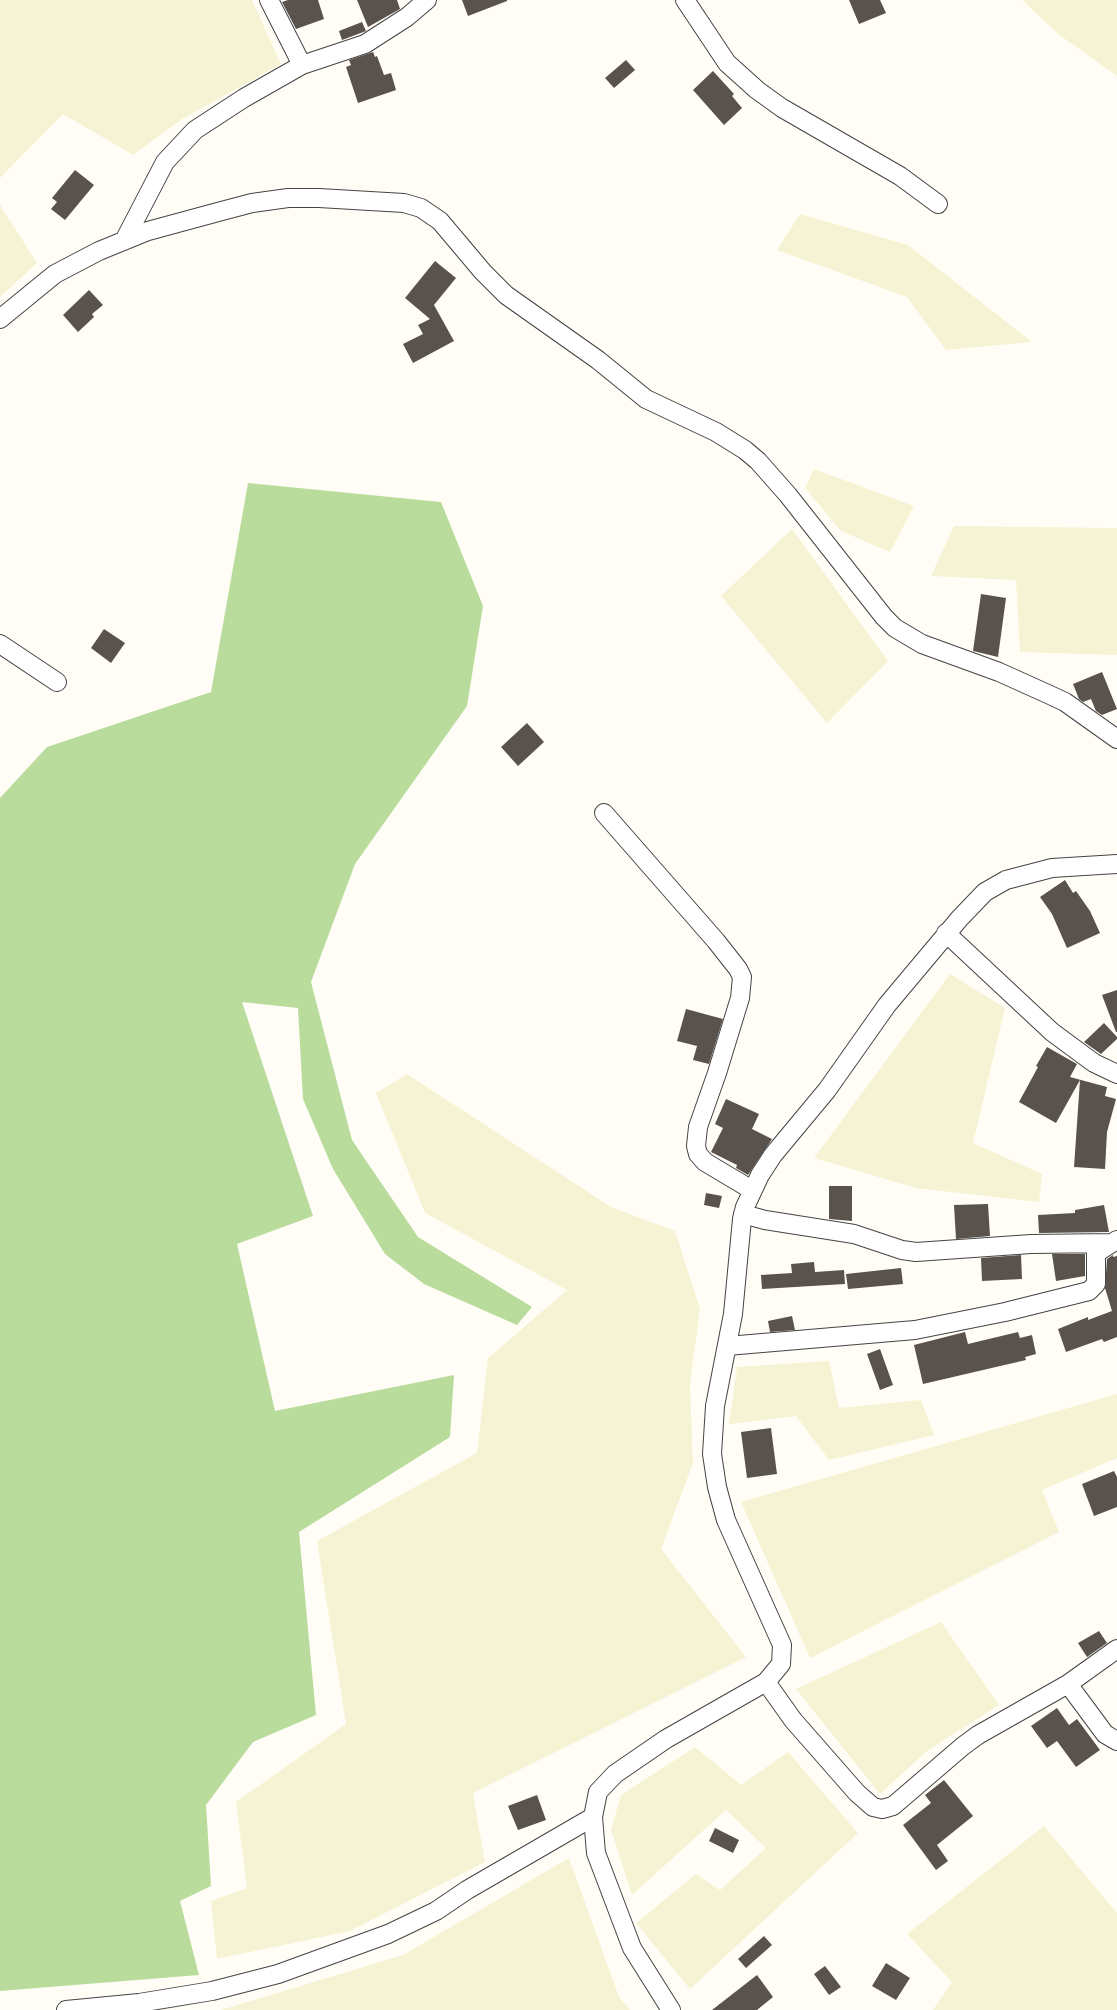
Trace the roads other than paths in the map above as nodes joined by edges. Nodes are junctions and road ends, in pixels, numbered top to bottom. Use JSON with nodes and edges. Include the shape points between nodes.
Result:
{"nodes":[{"id":1,"x":270,"y":0,"type":"edge"},
{"id":2,"x":427,"y":0,"type":"edge"},
{"id":3,"x":685,"y":0,"type":"edge"},
{"id":4,"x":302,"y":65,"type":"junction"},
{"id":5,"x":938,"y":204,"type":"dead end"},
{"id":6,"x":124,"y":240,"type":"junction"},
{"id":7,"x":0,"y":319,"type":"edge"},
{"id":8,"x":0,"y":644,"type":"edge"},
{"id":9,"x":57,"y":682,"type":"dead end"},
{"id":10,"x":1117,"y":738,"type":"edge"},
{"id":11,"x":604,"y":813,"type":"dead end"},
{"id":12,"x":1117,"y":864,"type":"edge"},
{"id":13,"x":946,"y":933,"type":"junction"},
{"id":14,"x":1117,"y":1074,"type":"edge"},
{"id":15,"x":752,"y":1190,"type":"junction"},
{"id":16,"x":743,"y":1214,"type":"junction"},
{"id":17,"x":1114,"y":1241,"type":"edge"},
{"id":18,"x":727,"y":1346,"type":"junction"},
{"id":19,"x":1117,"y":1650,"type":"edge"},
{"id":20,"x":766,"y":1682,"type":"junction"},
{"id":21,"x":1068,"y":1684,"type":"junction"},
{"id":22,"x":1117,"y":1741,"type":"edge"},
{"id":23,"x":593,"y":1817,"type":"junction"},
{"id":24,"x":66,"y":2010,"type":"edge"},
{"id":25,"x":671,"y":2010,"type":"edge"}],
"edges":[{"from":1,"to":4,"type":"street"},
{"from":2,"to":4,"type":"street","via":[[365,44]]},
{"from":3,"to":5,"type":"street","via":[[727,63],[757,90],[782,108],[900,176]]},
{"from":4,"to":6,"type":"street","via":[[195,130],[165,162]]},
{"from":6,"to":7,"type":"street","via":[[55,274]]},
{"from":6,"to":10,"type":"street","via":[[235,208],[288,198],[404,203],[430,212],[506,295],[598,360],[646,399],[716,432],[758,461],[895,628],[922,644],[999,672],[1065,702]]},
{"from":8,"to":9,"type":"street"},
{"from":11,"to":15,"type":"street","via":[[716,941],[742,977],[740,998],[698,1127],[696,1146],[705,1162]]},
{"from":12,"to":13,"type":"street","via":[[1052,868],[1006,880],[989,888]]},
{"from":13,"to":14,"type":"street","via":[[1052,1032],[1094,1063]]},
{"from":13,"to":15,"type":"street","via":[[887,1005],[827,1090],[773,1155]]},
{"from":15,"to":16,"type":"street"},
{"from":16,"to":17,"type":"street","via":[[839,1230],[916,1252]]},
{"from":16,"to":18,"type":"street"},
{"from":17,"to":18,"type":"street","via":[[1096,1253],[1096,1284],[1089,1291],[915,1330]]},
{"from":18,"to":20,"type":"street","via":[[715,1406],[712,1454],[726,1520],[782,1645],[781,1664]]},
{"from":19,"to":21,"type":"street"},
{"from":20,"to":21,"type":"street","via":[[857,1793],[873,1807],[882,1809],[893,1806],[978,1735]]},
{"from":20,"to":23,"type":"street","via":[[666,1739],[615,1774],[598,1792]]},
{"from":21,"to":22,"type":"street","via":[[1105,1734]]},
{"from":23,"to":24,"type":"street","via":[[436,1911],[388,1934],[278,1974],[212,1991]]},
{"from":23,"to":25,"type":"street","via":[[596,1853],[632,1948]]}]}
